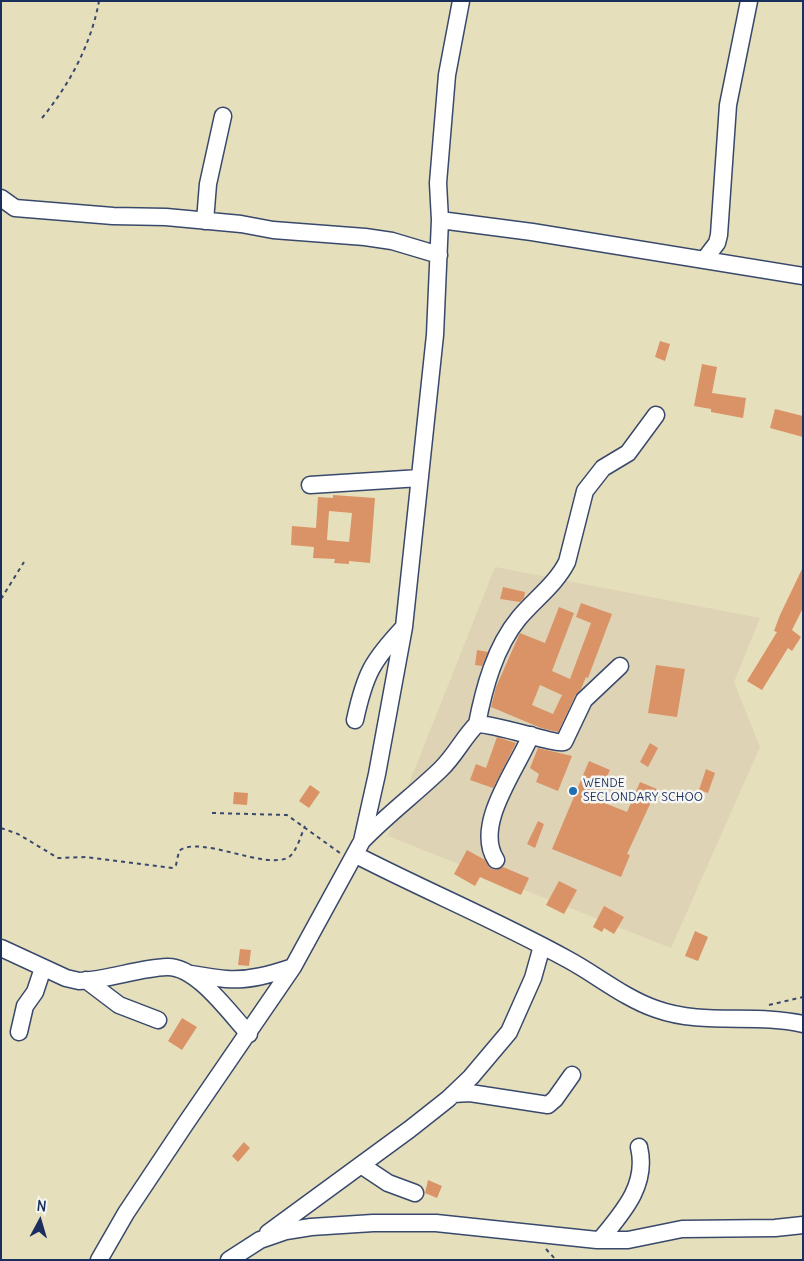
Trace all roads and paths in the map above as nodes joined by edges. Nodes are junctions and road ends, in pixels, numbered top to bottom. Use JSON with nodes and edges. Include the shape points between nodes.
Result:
{"nodes":[{"id":1,"x":99,"y":1,"type":"edge"},
{"id":2,"x":461,"y":1,"type":"edge"},
{"id":3,"x":749,"y":1,"type":"edge"},
{"id":4,"x":223,"y":116,"type":"dead end"},
{"id":5,"x":42,"y":118,"type":"dead end"},
{"id":6,"x":1,"y":198,"type":"edge"},
{"id":7,"x":440,"y":220,"type":"junction"},
{"id":8,"x":205,"y":221,"type":"junction"},
{"id":9,"x":439,"y":255,"type":"junction"},
{"id":10,"x":704,"y":260,"type":"junction"},
{"id":11,"x":803,"y":276,"type":"edge"},
{"id":12,"x":656,"y":415,"type":"dead end"},
{"id":13,"x":420,"y":478,"type":"junction"},
{"id":14,"x":310,"y":485,"type":"dead end"},
{"id":15,"x":24,"y":562,"type":"dead end"},
{"id":16,"x":1,"y":600,"type":"edge"},
{"id":17,"x":404,"y":627,"type":"junction"},
{"id":18,"x":620,"y":666,"type":"dead end"},
{"id":19,"x":355,"y":720,"type":"dead end"},
{"id":20,"x":477,"y":724,"type":"junction"},
{"id":21,"x":531,"y":734,"type":"junction"},
{"id":22,"x":212,"y":813,"type":"dead end"},
{"id":23,"x":305,"y":826,"type":"junction"},
{"id":24,"x":1,"y":828,"type":"edge"},
{"id":25,"x":357,"y":852,"type":"junction"},
{"id":26,"x":496,"y":860,"type":"dead end"},
{"id":27,"x":542,"y":946,"type":"junction"},
{"id":28,"x":1,"y":948,"type":"edge"},
{"id":29,"x":293,"y":967,"type":"junction"},
{"id":30,"x":43,"y":968,"type":"junction"},
{"id":31,"x":191,"y":974,"type":"junction"},
{"id":32,"x":86,"y":980,"type":"junction"},
{"id":33,"x":158,"y":1020,"type":"dead end"},
{"id":34,"x":803,"y":1024,"type":"edge"},
{"id":35,"x":19,"y":1032,"type":"dead end"},
{"id":36,"x":249,"y":1034,"type":"junction"},
{"id":37,"x":572,"y":1075,"type":"dead end"},
{"id":38,"x":453,"y":1094,"type":"junction"},
{"id":39,"x":639,"y":1147,"type":"dead end"},
{"id":40,"x":361,"y":1165,"type":"junction"},
{"id":41,"x":415,"y":1193,"type":"dead end"},
{"id":42,"x":803,"y":1225,"type":"edge"},
{"id":43,"x":260,"y":1240,"type":"junction"},
{"id":44,"x":600,"y":1240,"type":"junction"},
{"id":45,"x":100,"y":1260,"type":"edge"},
{"id":46,"x":229,"y":1260,"type":"edge"}],
"edges":[{"from":1,"to":5,"type":"path","via":[[83,54]]},
{"from":2,"to":7,"type":"street","via":[[447,75],[438,183]]},
{"from":3,"to":10,"type":"street","via":[[728,105],[719,235]]},
{"from":4,"to":8,"type":"street","via":[[208,184]]},
{"from":6,"to":8,"type":"street","via":[[15,208],[38,211]]},
{"from":7,"to":9,"type":"street"},
{"from":7,"to":10,"type":"street"},
{"from":8,"to":9,"type":"street","via":[[392,241]]},
{"from":9,"to":13,"type":"street","via":[[435,334]]},
{"from":10,"to":11,"type":"street"},
{"from":12,"to":20,"type":"street","via":[[628,453],[603,468],[586,491],[567,562],[504,638]]},
{"from":13,"to":14,"type":"street"},
{"from":13,"to":17,"type":"street"},
{"from":15,"to":16,"type":"path"},
{"from":17,"to":19,"type":"street","via":[[377,657],[361,692]]},
{"from":17,"to":25,"type":"street","via":[[377,774]]},
{"from":18,"to":21,"type":"street","via":[[584,700],[564,742]]},
{"from":20,"to":21,"type":"street"},
{"from":20,"to":25,"type":"street","via":[[441,769],[382,820]]},
{"from":21,"to":26,"type":"street","via":[[496,803],[491,820],[488,841]]},
{"from":22,"to":23,"type":"path","via":[[281,814]]},
{"from":23,"to":24,"type":"path","via":[[291,855],[280,860],[187,847],[179,851],[173,868],[86,857],[58,858],[18,834]]},
{"from":23,"to":25,"type":"path","via":[[316,837]]},
{"from":25,"to":27,"type":"street"},
{"from":25,"to":29,"type":"street"},
{"from":27,"to":34,"type":"street","via":[[656,1009],[679,1015],[785,1020]]},
{"from":27,"to":38,"type":"street","via":[[533,978],[509,1032]]},
{"from":28,"to":30,"type":"street"},
{"from":29,"to":31,"type":"street","via":[[266,976],[227,980]]},
{"from":29,"to":36,"type":"street"},
{"from":30,"to":32,"type":"street","via":[[66,978]]},
{"from":30,"to":35,"type":"street","via":[[25,1006]]},
{"from":31,"to":32,"type":"street","via":[[169,967]]},
{"from":31,"to":36,"type":"street"},
{"from":32,"to":33,"type":"street","via":[[118,1005]]},
{"from":36,"to":45,"type":"street","via":[[180,1131],[126,1213]]},
{"from":37,"to":38,"type":"street","via":[[548,1104],[470,1093]]},
{"from":38,"to":40,"type":"street"},
{"from":39,"to":44,"type":"street","via":[[641,1177],[619,1216]]},
{"from":40,"to":41,"type":"street","via":[[388,1183]]},
{"from":40,"to":43,"type":"street"},
{"from":42,"to":44,"type":"street","via":[[682,1229],[628,1240]]},
{"from":43,"to":44,"type":"street","via":[[312,1227],[418,1223]]},
{"from":43,"to":46,"type":"street"}]}
